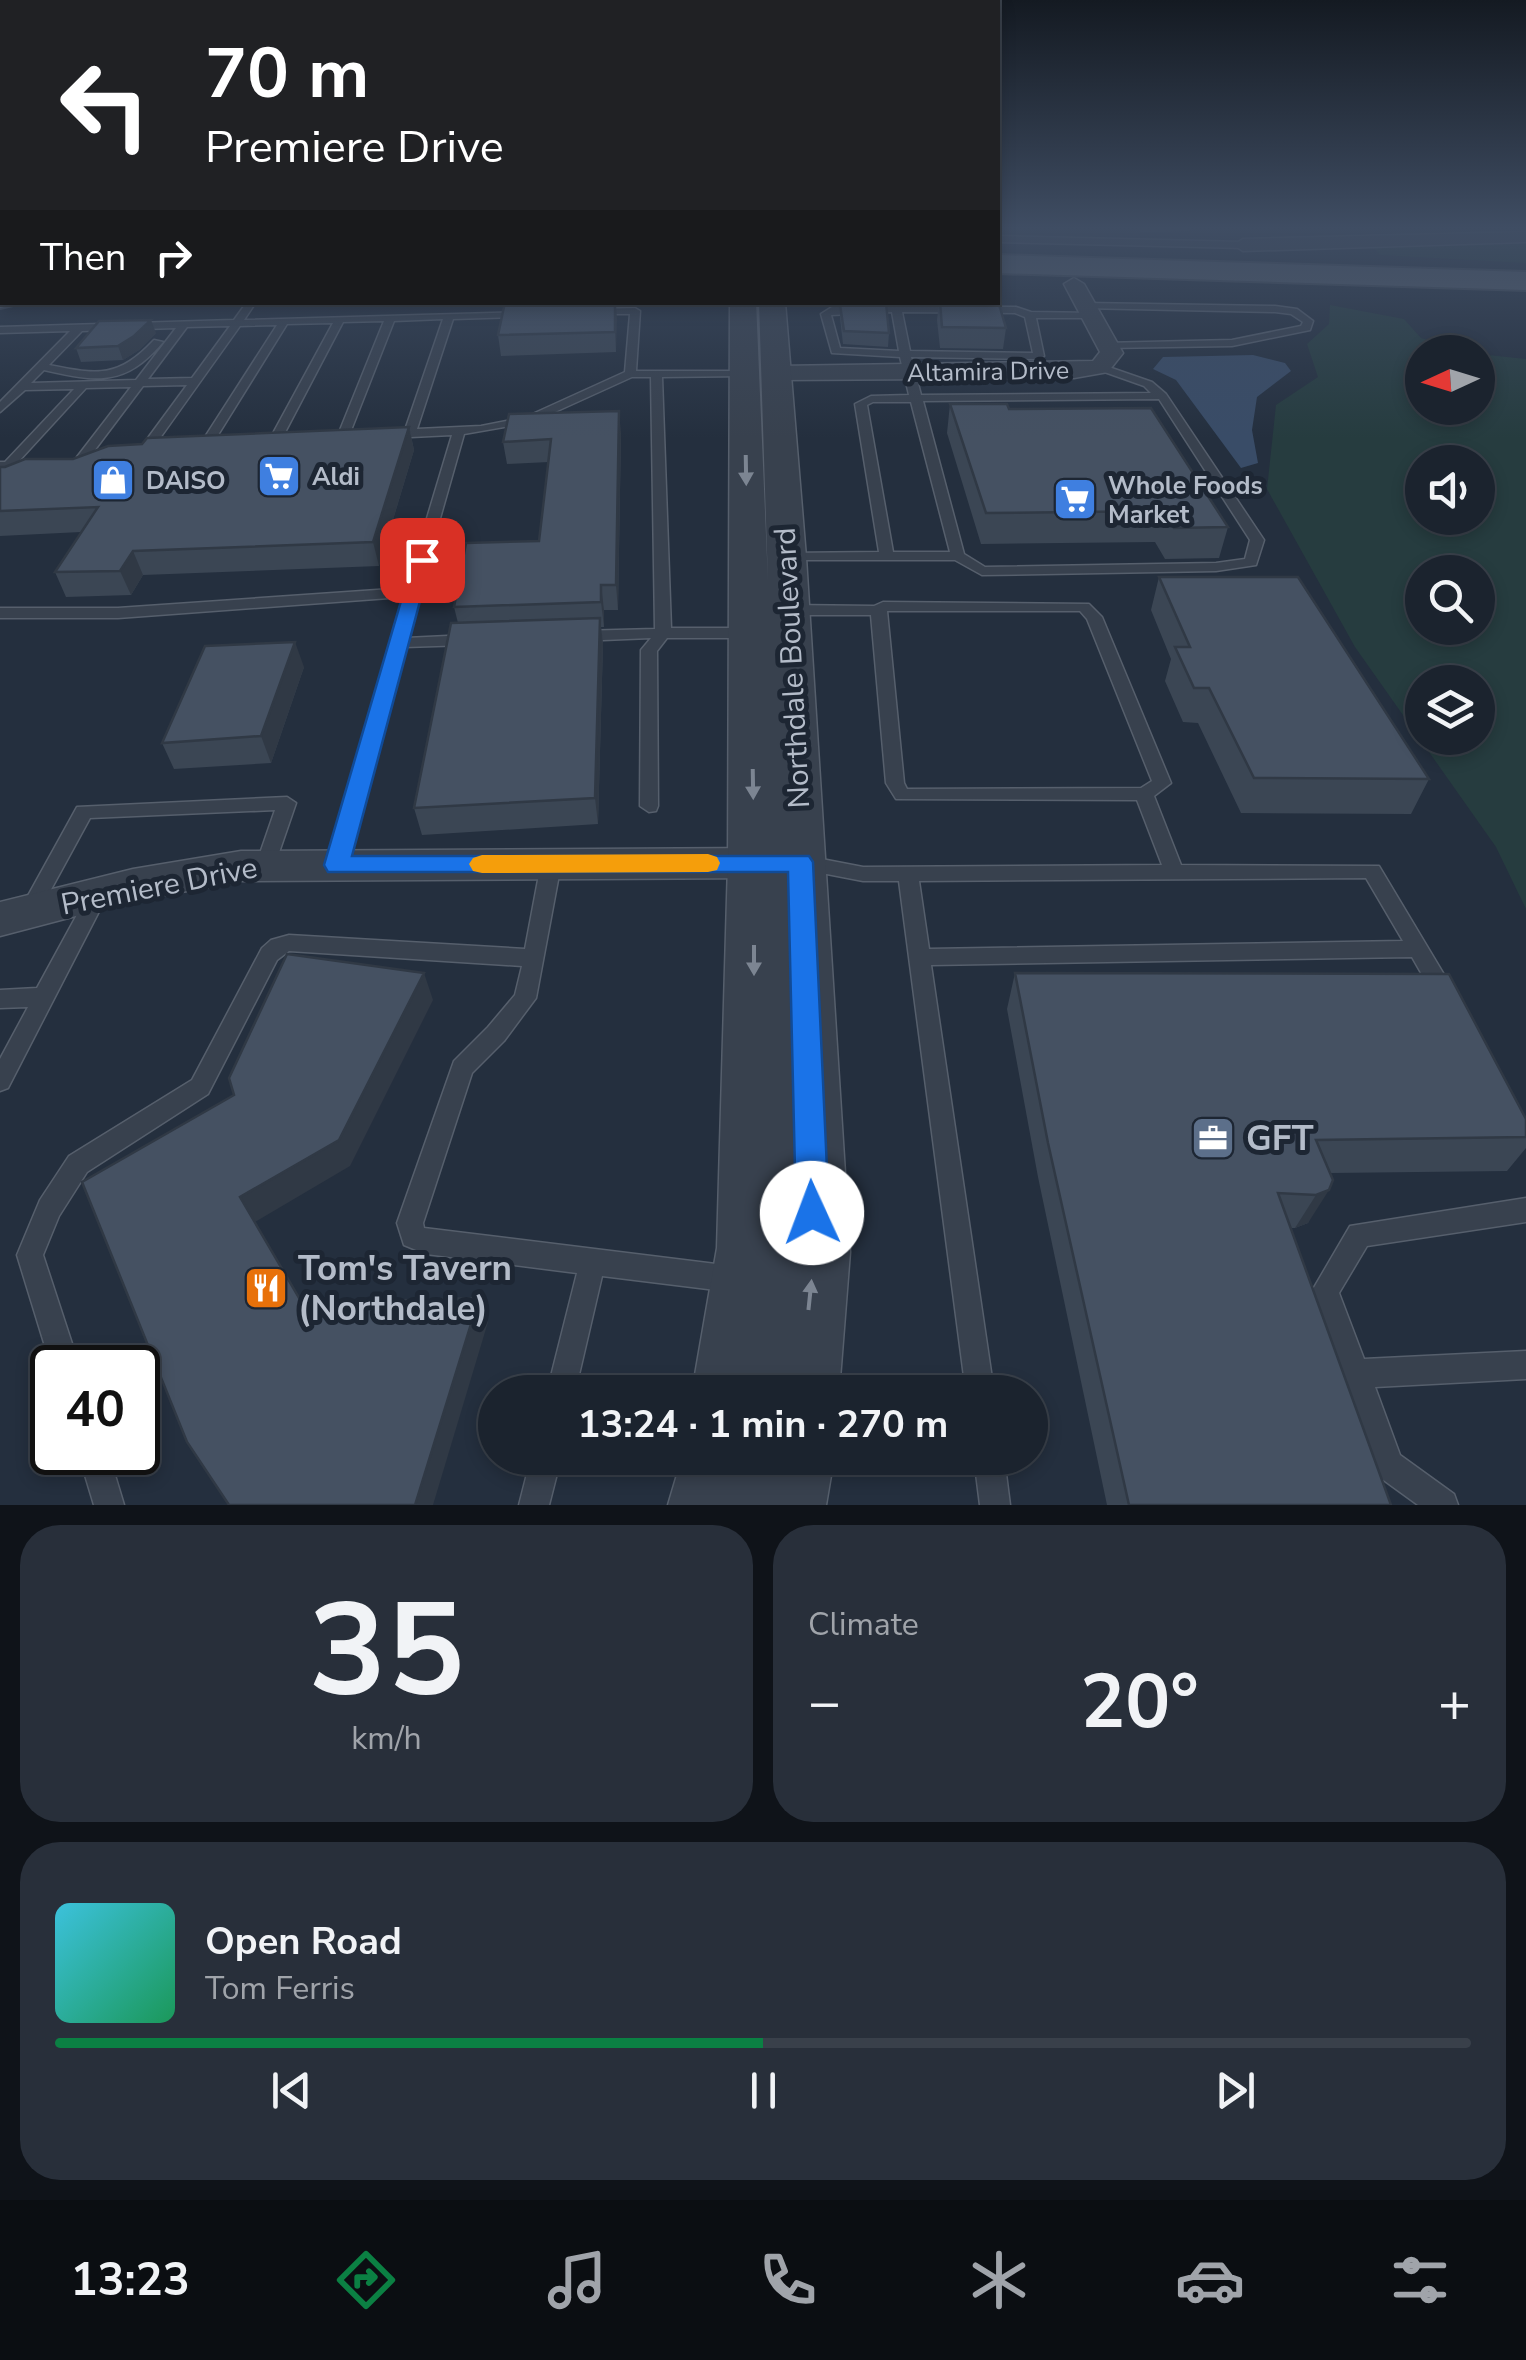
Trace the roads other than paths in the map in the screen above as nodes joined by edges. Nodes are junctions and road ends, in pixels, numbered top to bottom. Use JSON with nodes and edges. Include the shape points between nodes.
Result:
{"nodes":[{"id":1,"x":1065,"y":297,"type":"edge"},
{"id":2,"x":1077,"y":297,"type":"edge"},
{"id":3,"x":1133,"y":297,"type":"edge"},
{"id":4,"x":1370,"y":297,"type":"edge"},
{"id":5,"x":1526,"y":300,"type":"edge"},
{"id":6,"x":250,"y":305,"type":"edge"},
{"id":7,"x":753,"y":309,"type":"edge"},
{"id":8,"x":896,"y":310,"type":"junction"},
{"id":9,"x":579,"y":313,"type":"edge"},
{"id":10,"x":542,"y":314,"type":"edge"},
{"id":11,"x":1030,"y":315,"type":"junction"},
{"id":12,"x":449,"y":316,"type":"junction"},
{"id":13,"x":390,"y":318,"type":"junction"},
{"id":14,"x":340,"y":320,"type":"junction"},
{"id":15,"x":284,"y":321,"type":"junction"},
{"id":16,"x":238,"y":322,"type":"junction"},
{"id":17,"x":80,"y":326,"type":"junction"},
{"id":18,"x":183,"y":327,"type":"junction"},
{"id":19,"x":0,"y":330,"type":"edge"},
{"id":20,"x":15,"y":330,"type":"junction"},
{"id":21,"x":0,"y":343,"type":"edge"},
{"id":22,"x":1104,"y":356,"type":"junction"},
{"id":23,"x":906,"y":362,"type":"junction"},
{"id":24,"x":1042,"y":364,"type":"junction"},
{"id":25,"x":41,"y":366,"type":"junction"},
{"id":26,"x":761,"y":373,"type":"junction"},
{"id":27,"x":630,"y":374,"type":"junction"},
{"id":28,"x":656,"y":374,"type":"junction"},
{"id":29,"x":195,"y":381,"type":"junction"},
{"id":30,"x":140,"y":383,"type":"junction"},
{"id":31,"x":83,"y":385,"type":"junction"},
{"id":32,"x":20,"y":388,"type":"junction"},
{"id":33,"x":1162,"y":396,"type":"junction"},
{"id":34,"x":916,"y":398,"type":"junction"},
{"id":35,"x":0,"y":409,"type":"edge"},
{"id":36,"x":460,"y":431,"type":"junction"},
{"id":37,"x":410,"y":433,"type":"junction"},
{"id":38,"x":360,"y":434,"type":"edge"},
{"id":39,"x":377,"y":434,"type":"edge"},
{"id":40,"x":344,"y":435,"type":"junction"},
{"id":41,"x":327,"y":436,"type":"edge"},
{"id":42,"x":277,"y":437,"type":"junction"},
{"id":43,"x":294,"y":437,"type":"edge"},
{"id":44,"x":260,"y":438,"type":"edge"},
{"id":45,"x":226,"y":439,"type":"edge"},
{"id":46,"x":209,"y":440,"type":"junction"},
{"id":47,"x":150,"y":442,"type":"junction"},
{"id":48,"x":136,"y":448,"type":"edge"},
{"id":49,"x":108,"y":456,"type":"edge"},
{"id":50,"x":42,"y":464,"type":"edge"},
{"id":51,"x":5,"y":466,"type":"edge"},
{"id":52,"x":888,"y":556,"type":"junction"},
{"id":53,"x":958,"y":556,"type":"junction"},
{"id":54,"x":767,"y":557,"type":"junction"},
{"id":55,"x":412,"y":592,"type":"junction"},
{"id":56,"x":878,"y":611,"type":"junction"},
{"id":57,"x":0,"y":614,"type":"edge"},
{"id":58,"x":770,"y":622,"type":"junction"},
{"id":59,"x":663,"y":633,"type":"junction"},
{"id":60,"x":568,"y":636,"type":"edge"},
{"id":61,"x":492,"y":639,"type":"edge"},
{"id":62,"x":397,"y":643,"type":"junction"},
{"id":63,"x":1144,"y":794,"type":"junction"},
{"id":64,"x":648,"y":806,"type":"dead end"},
{"id":65,"x":778,"y":863,"type":"junction"},
{"id":66,"x":551,"y":864,"type":"junction"},
{"id":67,"x":337,"y":865,"type":"junction"},
{"id":68,"x":266,"y":866,"type":"junction"},
{"id":69,"x":1174,"y":872,"type":"junction"},
{"id":70,"x":908,"y":874,"type":"junction"},
{"id":71,"x":98,"y":894,"type":"junction"},
{"id":72,"x":15,"y":915,"type":"edge"},
{"id":73,"x":1417,"y":949,"type":"junction"},
{"id":74,"x":918,"y":956,"type":"junction"},
{"id":75,"x":534,"y":958,"type":"junction"},
{"id":76,"x":44,"y":997,"type":"junction"},
{"id":77,"x":0,"y":999,"type":"edge"},
{"id":78,"x":1457,"y":1014,"type":"edge"},
{"id":79,"x":0,"y":1081,"type":"edge"},
{"id":80,"x":1526,"y":1210,"type":"edge"},
{"id":81,"x":592,"y":1264,"type":"junction"},
{"id":82,"x":747,"y":1280,"type":"junction"},
{"id":83,"x":59,"y":1345,"type":"edge"},
{"id":84,"x":1526,"y":1365,"type":"edge"},
{"id":85,"x":1356,"y":1374,"type":"junction"},
{"id":86,"x":565,"y":1375,"type":"edge"},
{"id":87,"x":733,"y":1375,"type":"edge"},
{"id":88,"x":802,"y":1375,"type":"edge"},
{"id":89,"x":978,"y":1375,"type":"edge"},
{"id":90,"x":99,"y":1475,"type":"edge"},
{"id":91,"x":542,"y":1475,"type":"edge"},
{"id":92,"x":717,"y":1475,"type":"edge"},
{"id":93,"x":791,"y":1475,"type":"edge"},
{"id":94,"x":992,"y":1475,"type":"edge"},
{"id":95,"x":109,"y":1505,"type":"edge"},
{"id":96,"x":534,"y":1505,"type":"edge"},
{"id":97,"x":708,"y":1505,"type":"edge"},
{"id":98,"x":785,"y":1505,"type":"edge"},
{"id":99,"x":996,"y":1505,"type":"edge"},
{"id":100,"x":1443,"y":1505,"type":"edge"}],
"edges":[{"from":1,"to":11,"type":"lane"},
{"from":2,"to":22,"type":"street","name":"Altamira Drive"},
{"from":3,"to":22,"type":"lane","via":[[1294,311],[1308,321],[1306,328],[1286,334]]},
{"from":4,"to":5,"type":"main road"},
{"from":6,"to":16,"type":"lane"},
{"from":7,"to":26,"type":"street","name":"Northdale Boulevard"},
{"from":8,"to":11,"type":"lane"},
{"from":8,"to":23,"type":"lane"},
{"from":8,"to":23,"type":"lane","via":[[826,314],[836,351]]},
{"from":9,"to":27,"type":"lane","via":[[635,311]]},
{"from":10,"to":12,"type":"lane"},
{"from":11,"to":24,"type":"lane"},
{"from":12,"to":13,"type":"lane"},
{"from":12,"to":37,"type":"lane"},
{"from":13,"to":14,"type":"lane"},
{"from":13,"to":40,"type":"lane"},
{"from":14,"to":15,"type":"lane"},
{"from":14,"to":42,"type":"lane"},
{"from":15,"to":16,"type":"lane"},
{"from":15,"to":46,"type":"lane"},
{"from":16,"to":18,"type":"lane"},
{"from":16,"to":29,"type":"lane"},
{"from":17,"to":18,"type":"lane"},
{"from":17,"to":20,"type":"lane"},
{"from":17,"to":25,"type":"lane"},
{"from":18,"to":25,"type":"lane","via":[[161,338],[138,366],[86,378]]},
{"from":18,"to":30,"type":"lane"},
{"from":19,"to":20,"type":"lane"},
{"from":20,"to":21,"type":"lane"},
{"from":22,"to":24,"type":"street","name":"Altamira Drive"},
{"from":22,"to":33,"type":"lane"},
{"from":23,"to":24,"type":"street","name":"Altamira Drive"},
{"from":23,"to":26,"type":"street","name":"Altamira Drive"},
{"from":23,"to":34,"type":"lane"},
{"from":25,"to":32,"type":"lane"},
{"from":26,"to":28,"type":"lane"},
{"from":26,"to":54,"type":"street","name":"Northdale Boulevard","one_way":true},
{"from":26,"to":54,"type":"street","name":"Northdale Boulevard","via":[[782,446]]},
{"from":27,"to":28,"type":"lane"},
{"from":27,"to":36,"type":"lane","via":[[529,420]]},
{"from":28,"to":59,"type":"lane"},
{"from":29,"to":30,"type":"lane"},
{"from":29,"to":47,"type":"lane"},
{"from":30,"to":31,"type":"lane"},
{"from":30,"to":49,"type":"lane","via":[[76,461]]},
{"from":31,"to":32,"type":"lane"},
{"from":31,"to":51,"type":"lane"},
{"from":32,"to":35,"type":"lane"},
{"from":33,"to":34,"type":"lane"},
{"from":33,"to":53,"type":"lane","via":[[1256,540],[1251,562],[982,571]]},
{"from":34,"to":52,"type":"lane","via":[[861,404]]},
{"from":34,"to":53,"type":"lane"},
{"from":36,"to":37,"type":"lane"},
{"from":36,"to":55,"type":"lane"},
{"from":37,"to":39,"type":"lane"},
{"from":38,"to":40,"type":"lane"},
{"from":40,"to":41,"type":"lane"},
{"from":42,"to":43,"type":"lane"},
{"from":42,"to":44,"type":"lane"},
{"from":45,"to":46,"type":"lane"},
{"from":46,"to":47,"type":"lane"},
{"from":47,"to":48,"type":"lane"},
{"from":50,"to":51,"type":"lane"},
{"from":52,"to":53,"type":"lane"},
{"from":52,"to":54,"type":"lane"},
{"from":54,"to":58,"type":"street","name":"Northdale Boulevard"},
{"from":55,"to":57,"type":"lane","via":[[118,613]]},
{"from":55,"to":62,"type":"lane"},
{"from":56,"to":58,"type":"lane"},
{"from":56,"to":63,"type":"lane","via":[[1084,607],[1094,617],[1162,784]]},
{"from":56,"to":63,"type":"lane","via":[[895,783],[902,794]]},
{"from":58,"to":59,"type":"lane"},
{"from":58,"to":65,"type":"street","name":"Northdale Boulevard"},
{"from":59,"to":60,"type":"lane"},
{"from":59,"to":64,"type":"lane","via":[[649,650]]},
{"from":61,"to":62,"type":"lane"},
{"from":62,"to":67,"type":"lane"},
{"from":63,"to":69,"type":"lane"},
{"from":65,"to":66,"type":"street","name":"Premiere Drive"},
{"from":65,"to":70,"type":"lane"},
{"from":65,"to":82,"type":"street","name":"Northdale Boulevard","one_way":true},
{"from":88,"to":65,"type":"street","name":"Northdale Boulevard","one_way":true,"via":[[814,1252]]},
{"from":66,"to":67,"type":"street","name":"Premiere Drive"},
{"from":66,"to":75,"type":"lane"},
{"from":67,"to":68,"type":"street","name":"Premiere Drive"},
{"from":68,"to":71,"type":"street","name":"Premiere Drive"},
{"from":68,"to":72,"type":"lane","via":[[286,803],[84,812]]},
{"from":69,"to":70,"type":"lane"},
{"from":69,"to":73,"type":"lane","via":[[1372,870]]},
{"from":70,"to":74,"type":"lane"},
{"from":71,"to":72,"type":"street","name":"Premiere Drive"},
{"from":71,"to":76,"type":"lane"},
{"from":73,"to":74,"type":"lane"},
{"from":73,"to":78,"type":"lane"},
{"from":74,"to":89,"type":"lane"},
{"from":75,"to":81,"type":"lane","via":[[525,998],[462,1068],[410,1222],[413,1236],[426,1241]]},
{"from":75,"to":83,"type":"lane","via":[[278,946],[200,1087],[78,1164],[49,1209],[30,1255]]},
{"from":76,"to":77,"type":"lane"},
{"from":76,"to":79,"type":"lane"},
{"from":80,"to":85,"type":"lane","via":[[1358,1235],[1326,1291]]},
{"from":81,"to":82,"type":"lane"},
{"from":81,"to":86,"type":"lane"},
{"from":82,"to":87,"type":"street","name":"Northdale Boulevard"},
{"from":84,"to":85,"type":"lane"},
{"from":85,"to":100,"type":"lane","via":[[1389,1465]]},
{"from":90,"to":95,"type":"lane"},
{"from":91,"to":96,"type":"lane"},
{"from":92,"to":97,"type":"street"},
{"from":93,"to":98,"type":"street"},
{"from":94,"to":99,"type":"lane"}]}
